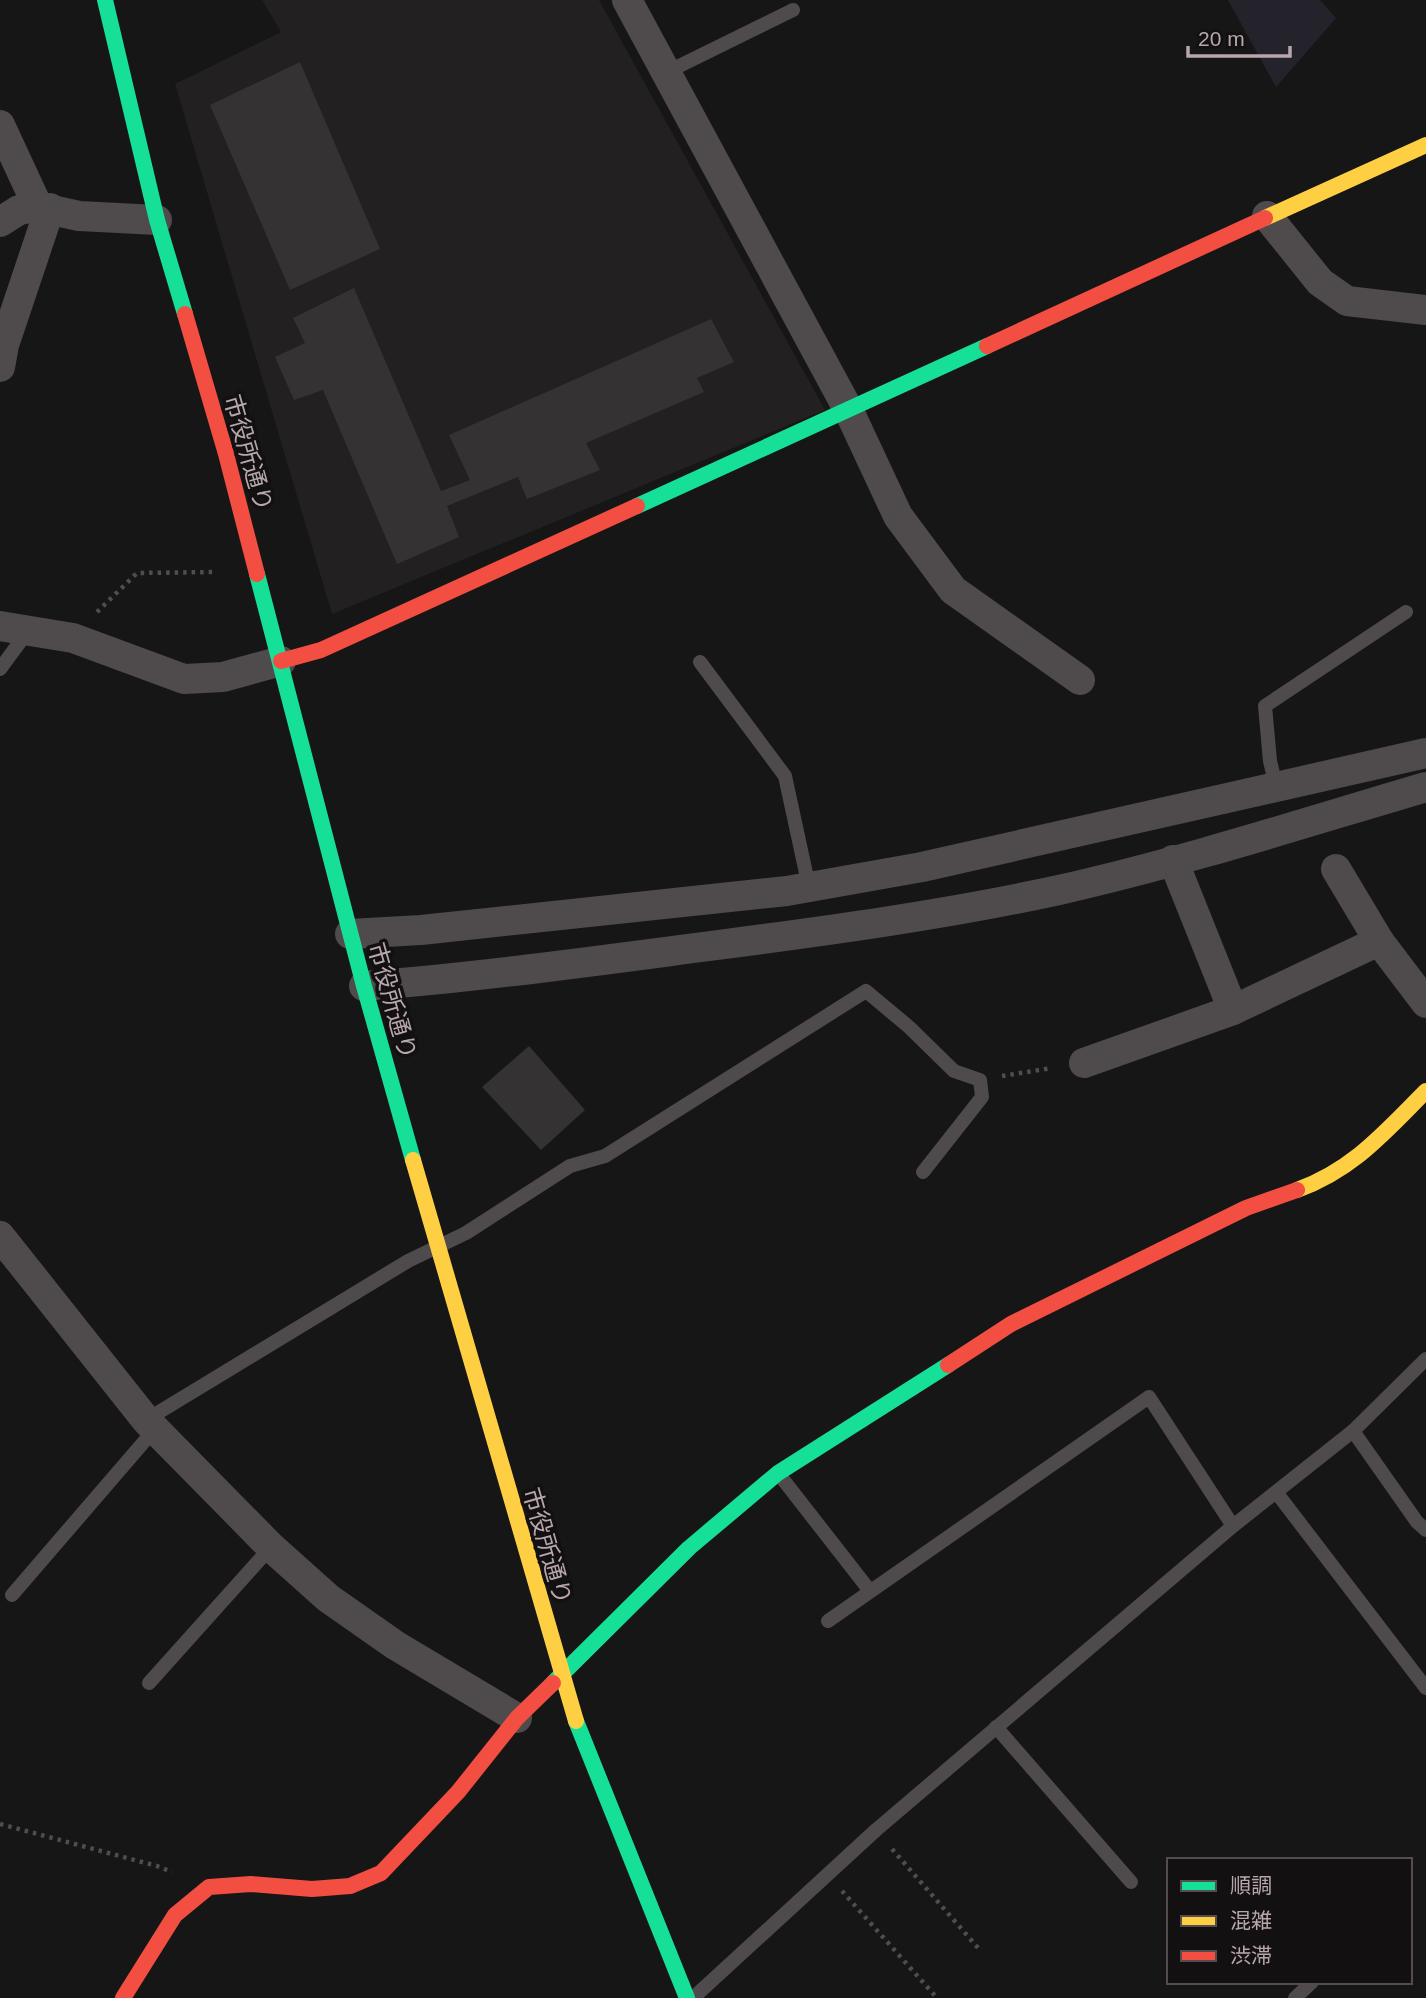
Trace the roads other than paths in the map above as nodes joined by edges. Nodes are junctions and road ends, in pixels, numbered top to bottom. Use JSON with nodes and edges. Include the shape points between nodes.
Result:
{"nodes":[{"id":1,"x":105,"y":0,"type":"edge"},
{"id":2,"x":627,"y":0,"type":"edge"},
{"id":3,"x":793,"y":10,"type":"dead end"},
{"id":4,"x":667,"y":72,"type":"junction"},
{"id":5,"x":0,"y":125,"type":"edge"},
{"id":6,"x":1426,"y":145,"type":"edge"},
{"id":7,"x":44,"y":207,"type":"junction"},
{"id":8,"x":1268,"y":216,"type":"junction"},
{"id":9,"x":157,"y":220,"type":"junction"},
{"id":10,"x":0,"y":222,"type":"edge"},
{"id":11,"x":1426,"y":310,"type":"edge"},
{"id":12,"x":0,"y":367,"type":"edge"},
{"id":13,"x":848,"y":409,"type":"junction"},
{"id":14,"x":1406,"y":612,"type":"dead end"},
{"id":15,"x":14,"y":628,"type":"edge"},
{"id":16,"x":281,"y":661,"type":"junction"},
{"id":17,"x":700,"y":662,"type":"dead end"},
{"id":18,"x":0,"y":669,"type":"edge"},
{"id":19,"x":1080,"y":680,"type":"dead end"},
{"id":20,"x":1426,"y":753,"type":"edge"},
{"id":21,"x":1276,"y":786,"type":"junction"},
{"id":22,"x":1426,"y":788,"type":"edge"},
{"id":23,"x":1173,"y":860,"type":"junction"},
{"id":24,"x":1336,"y":869,"type":"dead end"},
{"id":25,"x":809,"y":887,"type":"junction"},
{"id":26,"x":350,"y":934,"type":"junction"},
{"id":27,"x":1379,"y":941,"type":"junction"},
{"id":28,"x":364,"y":986,"type":"junction"},
{"id":29,"x":1426,"y":1003,"type":"edge"},
{"id":30,"x":1233,"y":1010,"type":"junction"},
{"id":31,"x":1084,"y":1063,"type":"road end"},
{"id":32,"x":1426,"y":1090,"type":"edge"},
{"id":33,"x":923,"y":1172,"type":"dead end"},
{"id":34,"x":0,"y":1236,"type":"edge"},
{"id":35,"x":439,"y":1246,"type":"junction"},
{"id":36,"x":1426,"y":1359,"type":"edge"},
{"id":37,"x":150,"y":1424,"type":"junction"},
{"id":38,"x":1353,"y":1431,"type":"junction"},
{"id":39,"x":778,"y":1473,"type":"junction"},
{"id":40,"x":1276,"y":1492,"type":"junction"},
{"id":41,"x":1233,"y":1526,"type":"junction"},
{"id":42,"x":1426,"y":1530,"type":"edge"},
{"id":43,"x":271,"y":1547,"type":"junction"},
{"id":44,"x":870,"y":1591,"type":"junction"},
{"id":45,"x":12,"y":1595,"type":"dead end"},
{"id":46,"x":828,"y":1621,"type":"dead end"},
{"id":47,"x":562,"y":1676,"type":"junction"},
{"id":48,"x":149,"y":1683,"type":"dead end"},
{"id":49,"x":1426,"y":1688,"type":"edge"},
{"id":50,"x":517,"y":1718,"type":"junction"},
{"id":51,"x":996,"y":1727,"type":"junction"},
{"id":52,"x":1131,"y":1882,"type":"dead end"},
{"id":53,"x":1310,"y":1984,"type":"edge"},
{"id":54,"x":123,"y":1998,"type":"edge"},
{"id":55,"x":687,"y":1998,"type":"edge"},
{"id":56,"x":693,"y":1998,"type":"edge"},
{"id":57,"x":1295,"y":1998,"type":"edge"}],
"edges":[{"from":1,"to":9,"type":"street","name":"市役所通り"},
{"from":2,"to":4,"type":"street"},
{"from":3,"to":4,"type":"lane"},
{"from":4,"to":13,"type":"street"},
{"from":5,"to":7,"type":"street"},
{"from":6,"to":8,"type":"street"},
{"from":7,"to":9,"type":"street","via":[[79,216]]},
{"from":7,"to":10,"type":"street","via":[[19,210]]},
{"from":7,"to":12,"type":"street"},
{"from":8,"to":11,"type":"street","via":[[1320,282],[1346,301]]},
{"from":8,"to":13,"type":"street"},
{"from":9,"to":16,"type":"street","name":"市役所通り"},
{"from":13,"to":16,"type":"street","via":[[321,650]]},
{"from":13,"to":19,"type":"street","via":[[898,516],[953,590]]},
{"from":14,"to":21,"type":"lane","via":[[1265,706]]},
{"from":15,"to":16,"type":"street","via":[[72,638],[184,679],[223,677]]},
{"from":15,"to":18,"type":"lane"},
{"from":16,"to":26,"type":"street","name":"市役所通り"},
{"from":17,"to":25,"type":"lane","via":[[785,776]]},
{"from":20,"to":21,"type":"street"},
{"from":21,"to":25,"type":"street","via":[[922,867]]},
{"from":22,"to":23,"type":"street"},
{"from":23,"to":28,"type":"street","via":[[1059,890],[794,935]]},
{"from":23,"to":30,"type":"street"},
{"from":24,"to":27,"type":"street"},
{"from":25,"to":26,"type":"street"},
{"from":26,"to":28,"type":"street","name":"市役所通り"},
{"from":27,"to":29,"type":"street"},
{"from":27,"to":30,"type":"street"},
{"from":28,"to":35,"type":"street","name":"市役所通り"},
{"from":30,"to":31,"type":"street"},
{"from":32,"to":39,"type":"street","via":[[1359,1157],[1319,1182],[1247,1208],[1011,1324]]},
{"from":33,"to":35,"type":"lane","via":[[982,1097],[980,1080],[954,1071],[866,991],[605,1156],[570,1166]]},
{"from":34,"to":37,"type":"street"},
{"from":35,"to":37,"type":"lane"},
{"from":35,"to":47,"type":"street","name":"市役所通り"},
{"from":36,"to":38,"type":"lane"},
{"from":37,"to":43,"type":"street"},
{"from":37,"to":45,"type":"lane"},
{"from":38,"to":40,"type":"lane"},
{"from":38,"to":42,"type":"lane"},
{"from":39,"to":44,"type":"lane"},
{"from":39,"to":47,"type":"street","via":[[689,1548]]},
{"from":40,"to":41,"type":"lane"},
{"from":40,"to":49,"type":"lane"},
{"from":41,"to":44,"type":"lane","via":[[1149,1396]]},
{"from":41,"to":51,"type":"lane"},
{"from":43,"to":48,"type":"lane"},
{"from":43,"to":50,"type":"street","via":[[328,1598],[395,1645]]},
{"from":44,"to":46,"type":"lane"},
{"from":47,"to":50,"type":"street"},
{"from":47,"to":55,"type":"street","name":"市役所通り","via":[[577,1726]]},
{"from":50,"to":54,"type":"street","via":[[458,1792],[381,1873],[350,1886],[209,1887],[175,1915]]},
{"from":51,"to":52,"type":"lane"},
{"from":51,"to":56,"type":"lane"},
{"from":53,"to":57,"type":"lane"}]}
